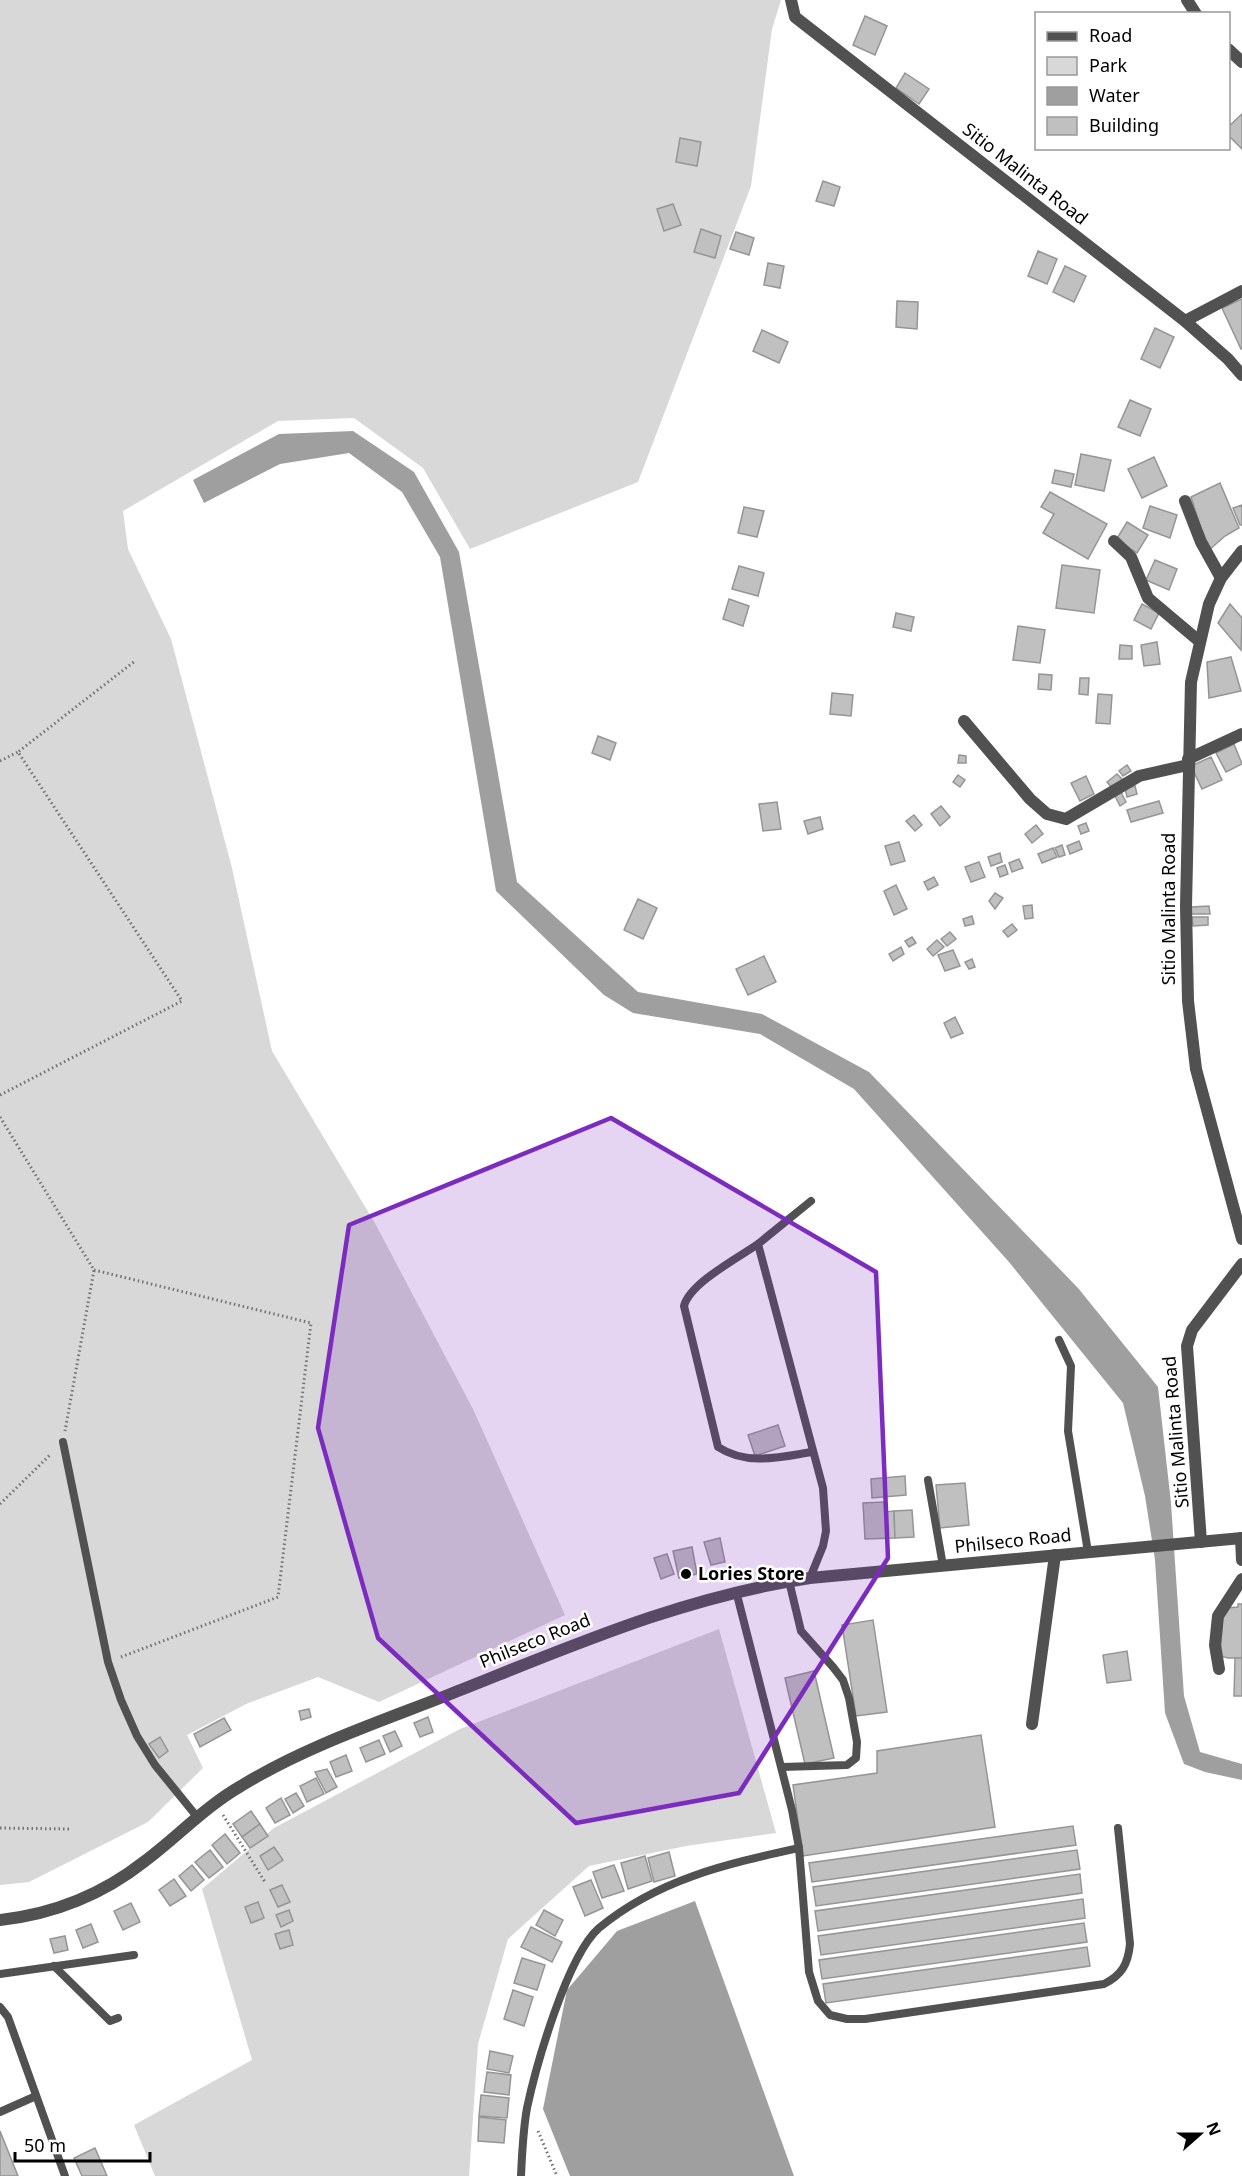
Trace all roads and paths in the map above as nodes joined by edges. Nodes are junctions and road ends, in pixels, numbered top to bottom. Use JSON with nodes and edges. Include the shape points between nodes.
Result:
{"nodes":[{"id":1,"x":791,"y":0,"type":"edge"},
{"id":2,"x":1230,"y":51,"type":"edge"},
{"id":3,"x":1242,"y":62,"type":"edge"},
{"id":4,"x":1242,"y":291,"type":"edge"},
{"id":5,"x":1185,"y":321,"type":"junction"},
{"id":6,"x":1242,"y":375,"type":"edge"},
{"id":7,"x":1185,"y":501,"type":"dead end"},
{"id":8,"x":1114,"y":542,"type":"dead end"},
{"id":9,"x":1242,"y":551,"type":"edge"},
{"id":10,"x":1221,"y":578,"type":"junction"},
{"id":11,"x":1199,"y":641,"type":"junction"},
{"id":12,"x":135,"y":661,"type":"dead end"},
{"id":13,"x":964,"y":721,"type":"dead end"},
{"id":14,"x":1242,"y":734,"type":"edge"},
{"id":15,"x":18,"y":752,"type":"junction"},
{"id":16,"x":0,"y":761,"type":"edge"},
{"id":17,"x":1188,"y":762,"type":"junction"},
{"id":18,"x":0,"y":1095,"type":"edge"},
{"id":19,"x":0,"y":1117,"type":"edge"},
{"id":20,"x":1236,"y":1198,"type":"edge"},
{"id":21,"x":811,"y":1201,"type":"dead end"},
{"id":22,"x":1242,"y":1239,"type":"edge"},
{"id":23,"x":758,"y":1244,"type":"junction"},
{"id":24,"x":1242,"y":1264,"type":"edge"},
{"id":25,"x":94,"y":1270,"type":"junction"},
{"id":26,"x":1059,"y":1340,"type":"dead end"},
{"id":27,"x":63,"y":1442,"type":"junction"},
{"id":28,"x":812,"y":1452,"type":"junction"},
{"id":29,"x":928,"y":1480,"type":"dead end"},
{"id":30,"x":0,"y":1504,"type":"edge"},
{"id":31,"x":1241,"y":1538,"type":"edge"},
{"id":32,"x":1196,"y":1542,"type":"junction"},
{"id":33,"x":1088,"y":1552,"type":"junction"},
{"id":34,"x":1055,"y":1556,"type":"junction"},
{"id":35,"x":1242,"y":1560,"type":"edge"},
{"id":36,"x":943,"y":1566,"type":"junction"},
{"id":37,"x":810,"y":1578,"type":"junction"},
{"id":38,"x":1242,"y":1579,"type":"edge"},
{"id":39,"x":789,"y":1581,"type":"junction"},
{"id":40,"x":736,"y":1591,"type":"junction"},
{"id":41,"x":108,"y":1662,"type":"junction"},
{"id":42,"x":1219,"y":1669,"type":"dead end"},
{"id":43,"x":1032,"y":1724,"type":"dead end"},
{"id":44,"x":782,"y":1767,"type":"junction"},
{"id":45,"x":216,"y":1803,"type":"junction"},
{"id":46,"x":198,"y":1818,"type":"junction"},
{"id":47,"x":0,"y":1828,"type":"edge"},
{"id":48,"x":1118,"y":1828,"type":"dead end"},
{"id":49,"x":71,"y":1829,"type":"dead end"},
{"id":50,"x":799,"y":1848,"type":"junction"},
{"id":51,"x":264,"y":1882,"type":"dead end"},
{"id":52,"x":0,"y":1920,"type":"edge"},
{"id":53,"x":134,"y":1955,"type":"dead end"},
{"id":54,"x":54,"y":1966,"type":"junction"},
{"id":55,"x":0,"y":1974,"type":"edge"},
{"id":56,"x":0,"y":2007,"type":"edge"},
{"id":57,"x":118,"y":2018,"type":"dead end"},
{"id":58,"x":36,"y":2096,"type":"junction"},
{"id":59,"x":528,"y":2107,"type":"junction"},
{"id":60,"x":0,"y":2112,"type":"edge"},
{"id":61,"x":65,"y":2176,"type":"edge"},
{"id":62,"x":521,"y":2176,"type":"edge"},
{"id":63,"x":557,"y":2176,"type":"edge"}],
"edges":[{"from":1,"to":5,"type":"street","name":"Sitio Malinta Road","via":[[795,17]]},
{"from":2,"to":3,"type":"street"},
{"from":4,"to":5,"type":"street"},
{"from":5,"to":6,"type":"street","name":"Sitio Malinta Road"},
{"from":7,"to":10,"type":"street"},
{"from":8,"to":11,"type":"street","via":[[1131,557],[1148,598]]},
{"from":9,"to":10,"type":"street","name":"Sitio Malinta Road"},
{"from":10,"to":11,"type":"street","name":"Sitio Malinta Road"},
{"from":11,"to":17,"type":"street","name":"Sitio Malinta Road","via":[[1191,682]]},
{"from":12,"to":15,"type":"path"},
{"from":13,"to":17,"type":"street","via":[[1030,799],[1055,818],[1066,819],[1139,776]]},
{"from":14,"to":17,"type":"street"},
{"from":15,"to":16,"type":"path"},
{"from":15,"to":18,"type":"path","via":[[182,1001]]},
{"from":17,"to":20,"type":"street","name":"Sitio Malinta Road","via":[[1188,1001],[1196,1069]]},
{"from":19,"to":25,"type":"path"},
{"from":20,"to":22,"type":"street","name":"Sitio Malinta Road"},
{"from":21,"to":23,"type":"lane"},
{"from":23,"to":28,"type":"lane"},
{"from":23,"to":28,"type":"lane","via":[[697,1286],[684,1306],[718,1447],[732,1457],[750,1459]]},
{"from":24,"to":32,"type":"street","name":"Sitio Malinta Road","via":[[1192,1330],[1187,1346],[1200,1503]]},
{"from":25,"to":27,"type":"path"},
{"from":25,"to":41,"type":"path","via":[[311,1323],[278,1597]]},
{"from":26,"to":33,"type":"lane","via":[[1071,1366],[1068,1431]]},
{"from":27,"to":30,"type":"path"},
{"from":27,"to":41,"type":"lane"},
{"from":28,"to":37,"type":"lane","via":[[823,1488],[826,1531]]},
{"from":29,"to":36,"type":"lane"},
{"from":31,"to":32,"type":"street","name":"Philseco Road"},
{"from":31,"to":35,"type":"street"},
{"from":32,"to":33,"type":"street","name":"Philseco Road"},
{"from":33,"to":34,"type":"street","name":"Philseco Road"},
{"from":34,"to":36,"type":"street","name":"Philseco Road"},
{"from":34,"to":43,"type":"street"},
{"from":36,"to":37,"type":"street","name":"Philseco Road"},
{"from":37,"to":39,"type":"street","name":"Philseco Road"},
{"from":38,"to":42,"type":"street","via":[[1218,1616],[1215,1645]]},
{"from":39,"to":40,"type":"street","name":"Philseco Road"},
{"from":39,"to":44,"type":"lane","via":[[801,1631],[843,1680],[857,1742],[856,1758],[846,1765]]},
{"from":40,"to":44,"type":"lane"},
{"from":40,"to":45,"type":"street","name":"Philseco Road","via":[[626,1625],[364,1728],[277,1767]]},
{"from":41,"to":46,"type":"lane","via":[[137,1736],[154,1765]]},
{"from":44,"to":50,"type":"lane"},
{"from":45,"to":46,"type":"street","name":"Philseco Road"},
{"from":45,"to":51,"type":"path"},
{"from":46,"to":52,"type":"street","name":"Philseco Road","via":[[144,1862],[98,1892],[46,1912]]},
{"from":47,"to":49,"type":"path"},
{"from":48,"to":50,"type":"lane","via":[[1130,1944],[1128,1962],[1116,1978],[1104,1984],[865,2019],[830,2015],[818,2001],[809,1972]]},
{"from":50,"to":59,"type":"lane","via":[[730,1862],[677,1880],[598,1929],[571,1971]]},
{"from":53,"to":54,"type":"lane"},
{"from":54,"to":55,"type":"lane"},
{"from":54,"to":57,"type":"lane","via":[[110,2021]]},
{"from":56,"to":58,"type":"lane","via":[[8,2017]]},
{"from":58,"to":60,"type":"lane"},
{"from":58,"to":61,"type":"lane"},
{"from":59,"to":62,"type":"lane"},
{"from":59,"to":63,"type":"path"}]}
